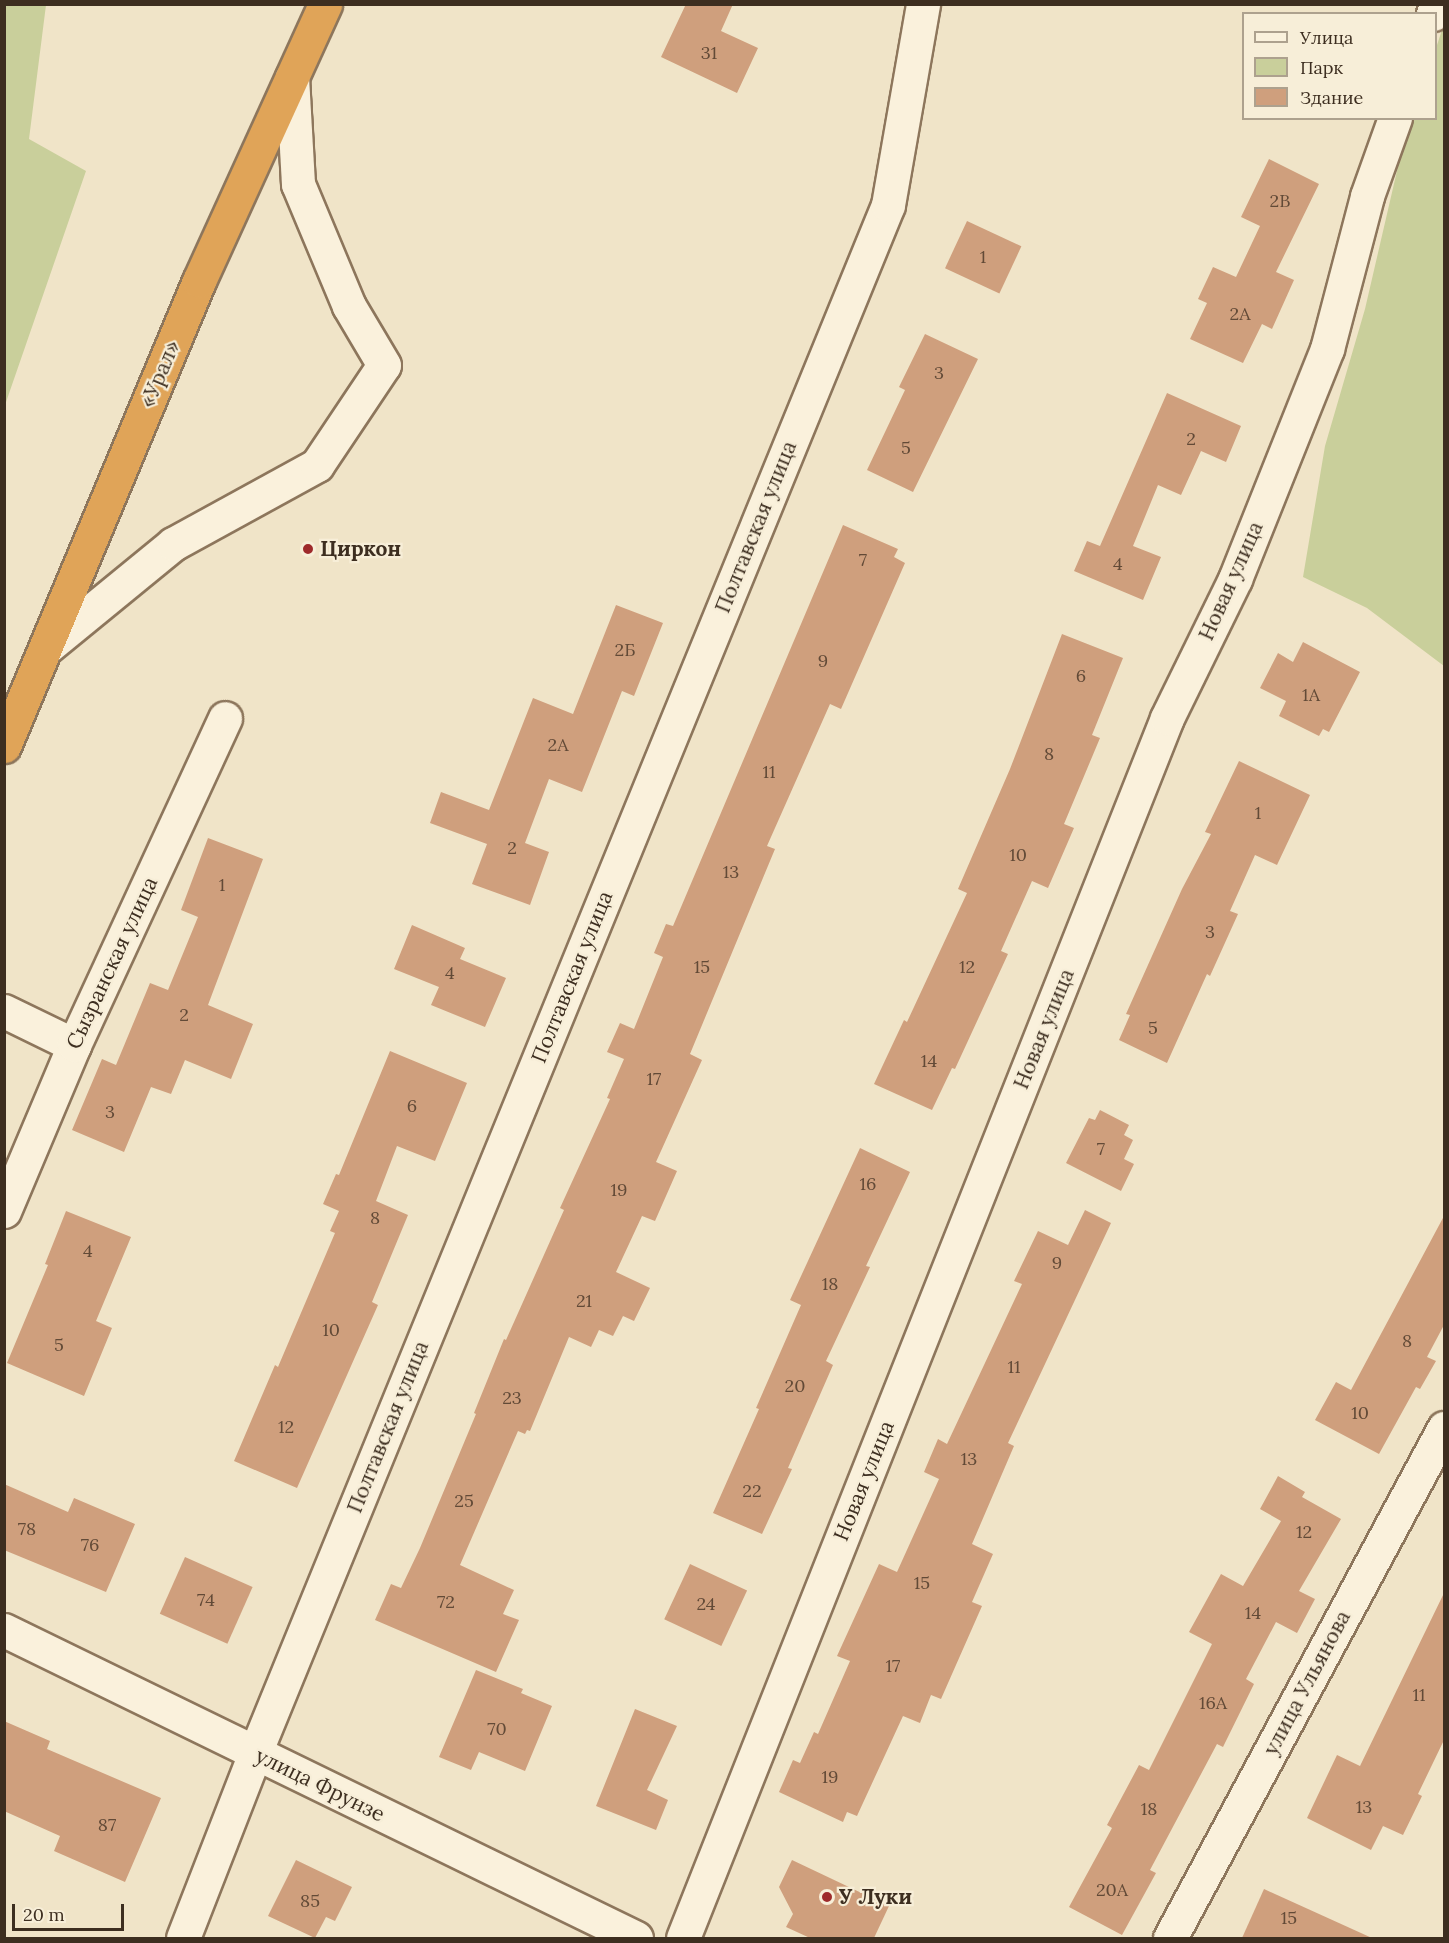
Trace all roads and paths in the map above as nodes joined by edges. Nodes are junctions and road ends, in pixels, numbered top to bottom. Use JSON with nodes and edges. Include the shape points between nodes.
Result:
{"nodes":[{"id":1,"x":325,"y":4,"type":"edge"},
{"id":2,"x":923,"y":4,"type":"edge"},
{"id":3,"x":292,"y":77,"type":"junction"},
{"id":4,"x":1394,"y":120,"type":"edge"},
{"id":5,"x":46,"y":648,"type":"junction"},
{"id":6,"x":225,"y":718,"type":"dead end"},
{"id":7,"x":4,"y":746,"type":"edge"},
{"id":8,"x":4,"y":1011,"type":"edge"},
{"id":9,"x":74,"y":1045,"type":"junction"},
{"id":10,"x":4,"y":1211,"type":"edge"},
{"id":11,"x":1444,"y":1428,"type":"edge"},
{"id":12,"x":4,"y":1630,"type":"edge"},
{"id":13,"x":255,"y":1753,"type":"junction"},
{"id":14,"x":183,"y":1938,"type":"edge"},
{"id":15,"x":636,"y":1938,"type":"edge"},
{"id":16,"x":683,"y":1938,"type":"edge"},
{"id":17,"x":1170,"y":1938,"type":"edge"}],
"edges":[{"from":1,"to":3,"type":"highway","name":"«Урал»"},
{"from":2,"to":13,"type":"street","name":"Полтавская улица","via":[[888,205]]},
{"from":3,"to":5,"type":"highway","name":"«Урал»","via":[[199,281]]},
{"from":3,"to":5,"type":"street","via":[[298,184],[349,306],[384,365],[317,465],[174,544]]},
{"from":4,"to":16,"type":"street","name":"Новая улица","via":[[1367,195],[1327,349],[1235,579],[1167,718]]},
{"from":5,"to":7,"type":"highway","name":"«Урал»"},
{"from":6,"to":9,"type":"street","name":"Сызранская улица"},
{"from":8,"to":9,"type":"street"},
{"from":9,"to":10,"type":"street","name":"Сызранская улица"},
{"from":11,"to":17,"type":"street","name":"улица Ульянова"},
{"from":12,"to":13,"type":"street","name":"улица Фрунзе"},
{"from":13,"to":14,"type":"street","name":"Полтавская улица"},
{"from":13,"to":15,"type":"street","name":"улица Фрунзе"}]}
